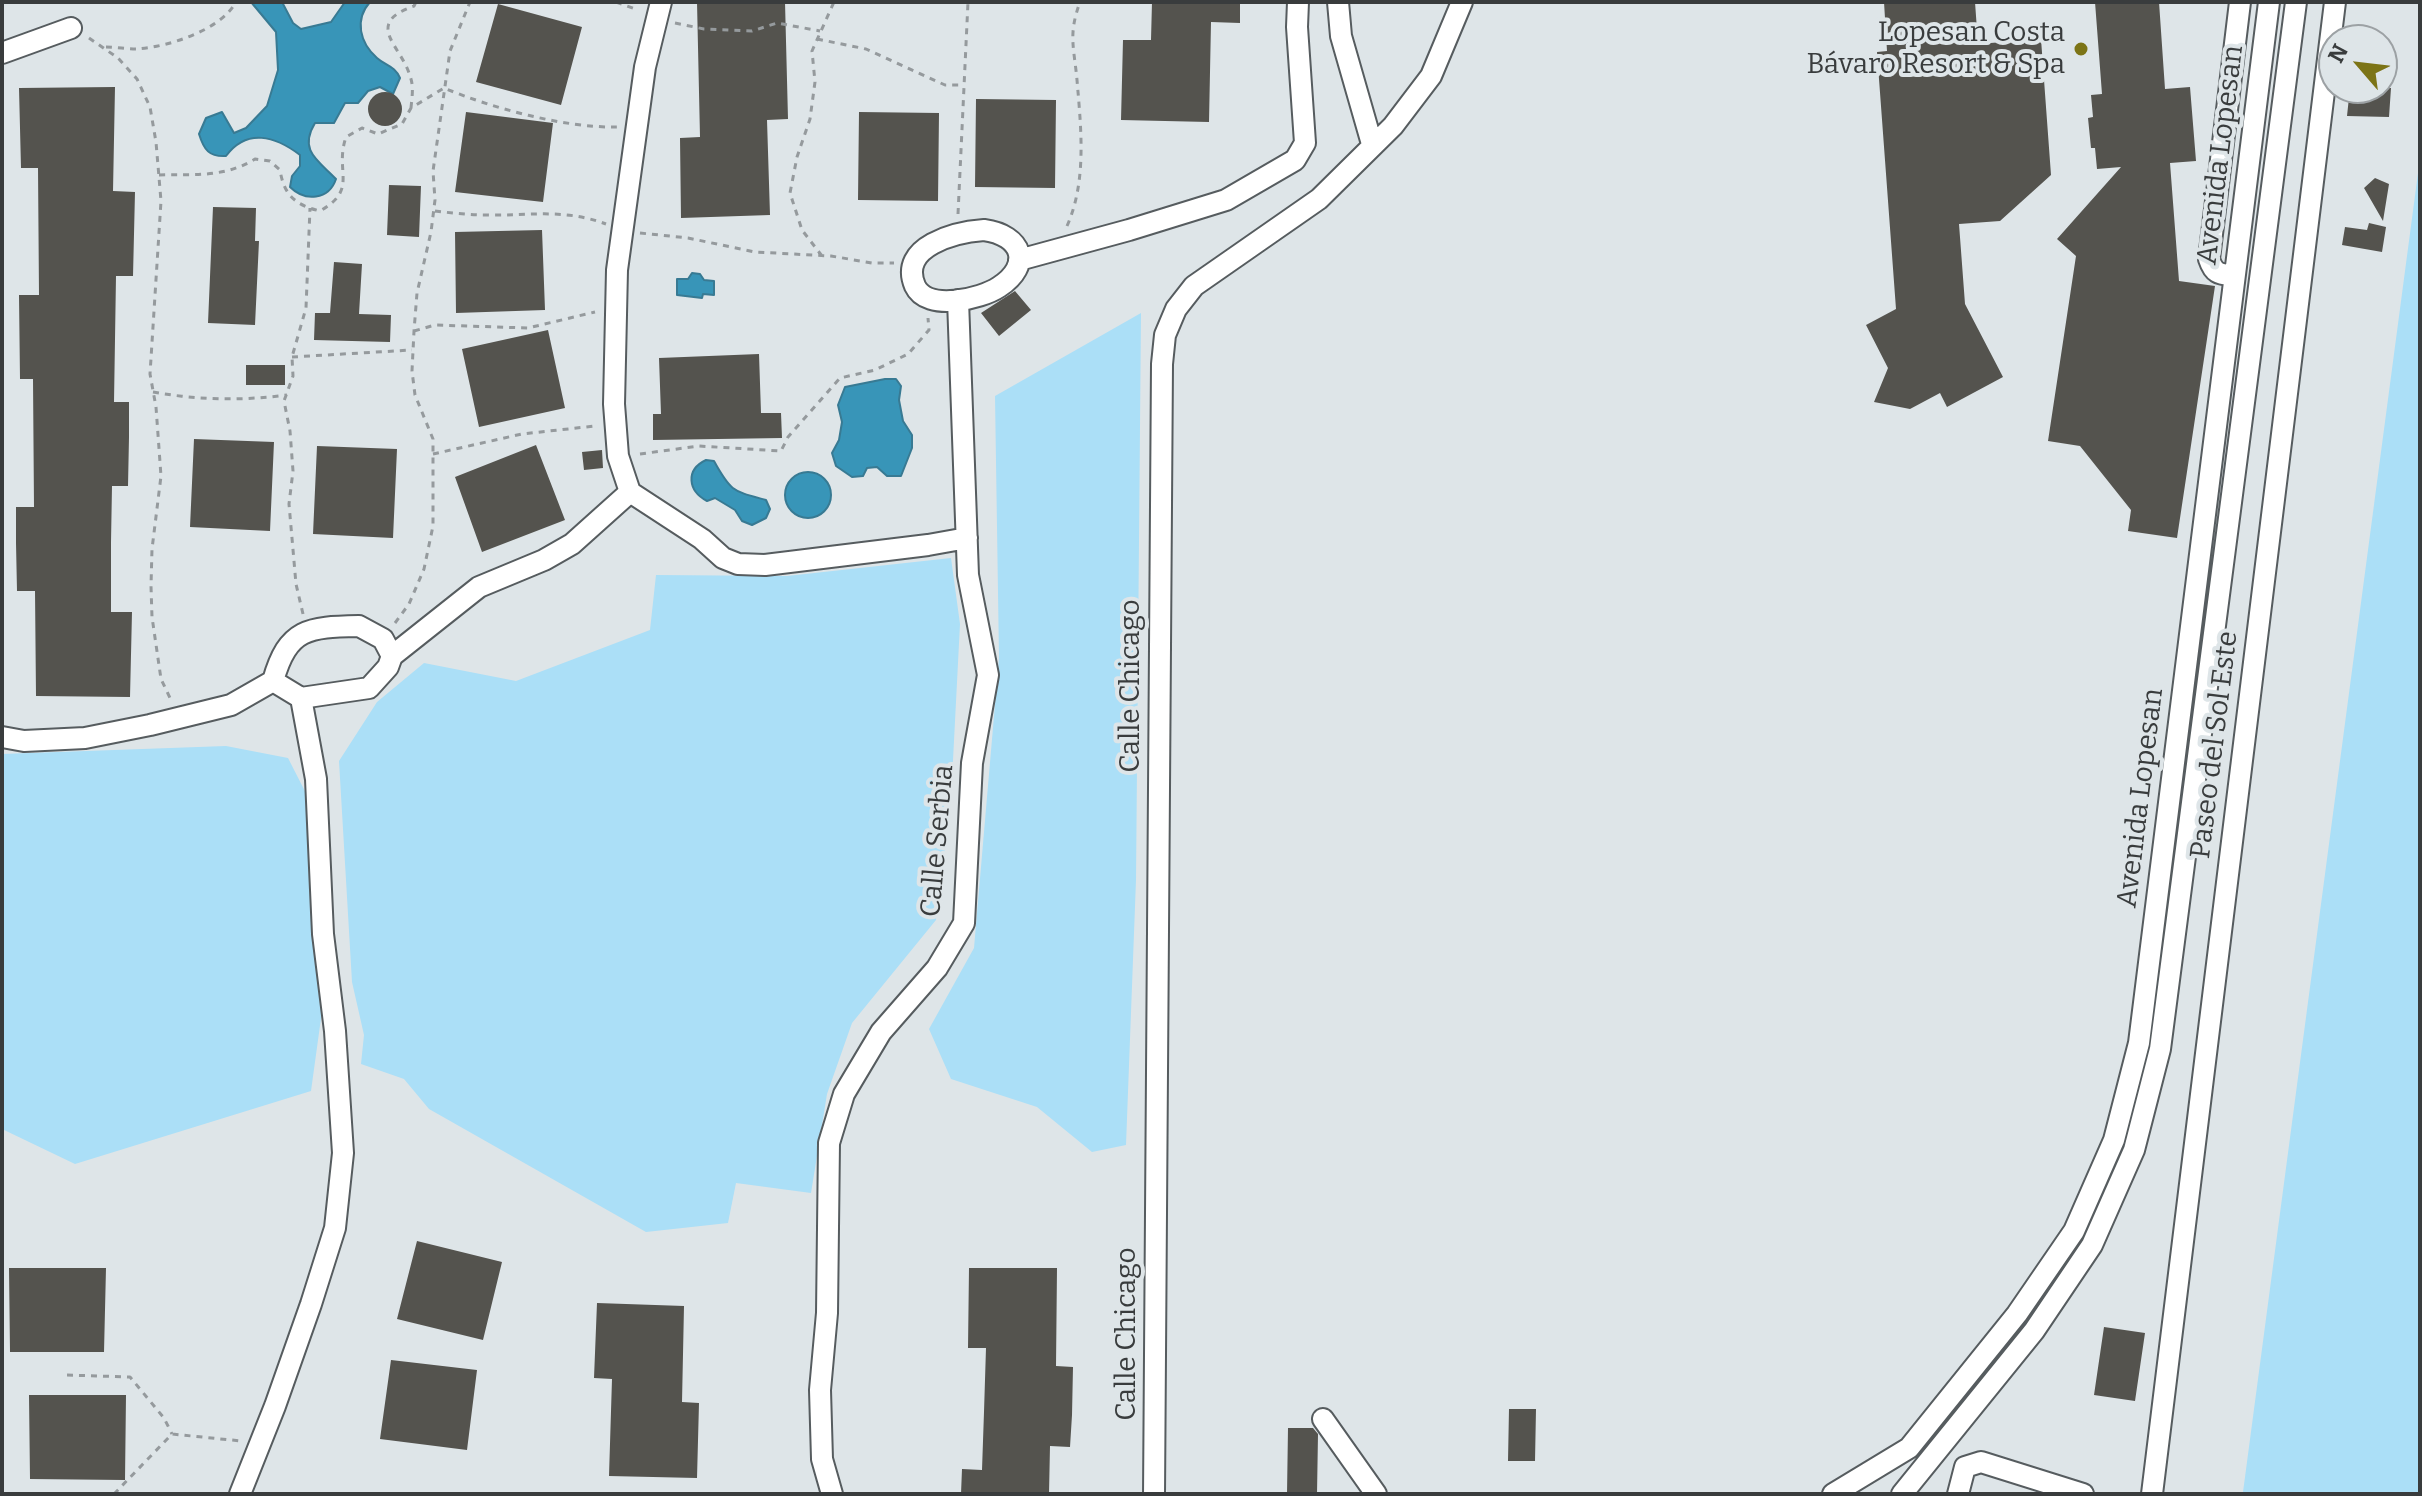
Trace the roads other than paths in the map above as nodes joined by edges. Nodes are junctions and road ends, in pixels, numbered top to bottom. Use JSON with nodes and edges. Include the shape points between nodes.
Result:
{"nodes":[{"id":1,"x":1298,"y":2,"type":"edge"},
{"id":2,"x":1338,"y":2,"type":"edge"},
{"id":3,"x":1462,"y":2,"type":"edge"},
{"id":4,"x":2240,"y":2,"type":"edge"},
{"id":5,"x":2269,"y":2,"type":"edge"},
{"id":6,"x":2296,"y":2,"type":"edge"},
{"id":7,"x":2335,"y":2,"type":"edge"},
{"id":8,"x":659,"y":9,"type":"edge"},
{"id":9,"x":71,"y":28,"type":"road end"},
{"id":10,"x":2,"y":53,"type":"edge"},
{"id":11,"x":2233,"y":63,"type":"junction"},
{"id":12,"x":2261,"y":64,"type":"junction"},
{"id":13,"x":1372,"y":144,"type":"junction"},
{"id":14,"x":1019,"y":260,"type":"junction"},
{"id":15,"x":2234,"y":276,"type":"junction"},
{"id":16,"x":958,"y":300,"type":"junction"},
{"id":17,"x":630,"y":492,"type":"junction"},
{"id":18,"x":967,"y":538,"type":"junction"},
{"id":19,"x":387,"y":648,"type":"junction"},
{"id":20,"x":273,"y":681,"type":"junction"},
{"id":21,"x":301,"y":698,"type":"junction"},
{"id":22,"x":2,"y":737,"type":"edge"},
{"id":23,"x":1323,"y":1419,"type":"dead end"},
{"id":24,"x":240,"y":1494,"type":"edge"},
{"id":25,"x":832,"y":1494,"type":"edge"},
{"id":26,"x":1154,"y":1494,"type":"edge"},
{"id":27,"x":1376,"y":1494,"type":"edge"},
{"id":28,"x":1833,"y":1494,"type":"edge"},
{"id":29,"x":1902,"y":1494,"type":"edge"},
{"id":30,"x":1958,"y":1494,"type":"edge"},
{"id":31,"x":2083,"y":1494,"type":"edge"},
{"id":32,"x":2152,"y":1494,"type":"edge"}],
"edges":[{"from":1,"to":14,"type":"street","via":[[1305,143],[1295,160],[1226,200]]},
{"from":2,"to":13,"type":"street","via":[[1341,36]]},
{"from":3,"to":13,"type":"street","name":"Calle Chicago","via":[[1431,76],[1393,126]]},
{"from":4,"to":11,"type":"street"},
{"from":5,"to":12,"type":"street","name":"Avenida Lopesan"},
{"from":6,"to":29,"type":"street","name":"Avenida Lopesan","via":[[2160,1049],[2134,1150],[2092,1245],[2034,1331]]},
{"from":7,"to":32,"type":"street","name":"Paseo del Sol Este"},
{"from":8,"to":17,"type":"street","via":[[645,67],[617,270],[616,426],[618,456]]},
{"from":9,"to":10,"type":"street"},
{"from":11,"to":12,"type":"street"},
{"from":11,"to":15,"type":"street","via":[[2209,259],[2213,271]]},
{"from":12,"to":15,"type":"street","name":"Avenida Lopesan"},
{"from":13,"to":26,"type":"street","name":"Calle Chicago","via":[[1319,199],[1194,286],[1165,335]]},
{"from":14,"to":16,"type":"street","via":[[1012,276],[997,289]]},
{"from":14,"to":16,"type":"street","via":[[1010,238],[998,232],[957,233],[928,247],[914,264],[918,291],[927,298]]},
{"from":15,"to":28,"type":"street","name":"Avenida Lopesan","via":[[2139,1043],[2114,1140],[2074,1231],[2017,1314],[1909,1448]]},
{"from":16,"to":18,"type":"street","name":"Calle Serbia"},
{"from":17,"to":18,"type":"street","via":[[738,564],[765,565]]},
{"from":17,"to":19,"type":"street","via":[[572,544],[479,587]]},
{"from":18,"to":25,"type":"street","name":"Calle Serbia","via":[[968,575],[988,675],[972,763],[964,923],[937,968],[881,1032],[844,1094],[829,1143],[827,1313],[820,1390],[822,1459]]},
{"from":19,"to":20,"type":"street","via":[[359,626],[307,631],[281,655]]},
{"from":19,"to":21,"type":"street","via":[[388,667],[369,688]]},
{"from":20,"to":21,"type":"street"},
{"from":20,"to":22,"type":"street","via":[[231,705],[85,738]]},
{"from":21,"to":24,"type":"street","via":[[316,779],[323,934],[343,1153],[335,1228]]},
{"from":23,"to":27,"type":"street"},
{"from":30,"to":31,"type":"street","via":[[1965,1467],[1981,1462]]}]}
